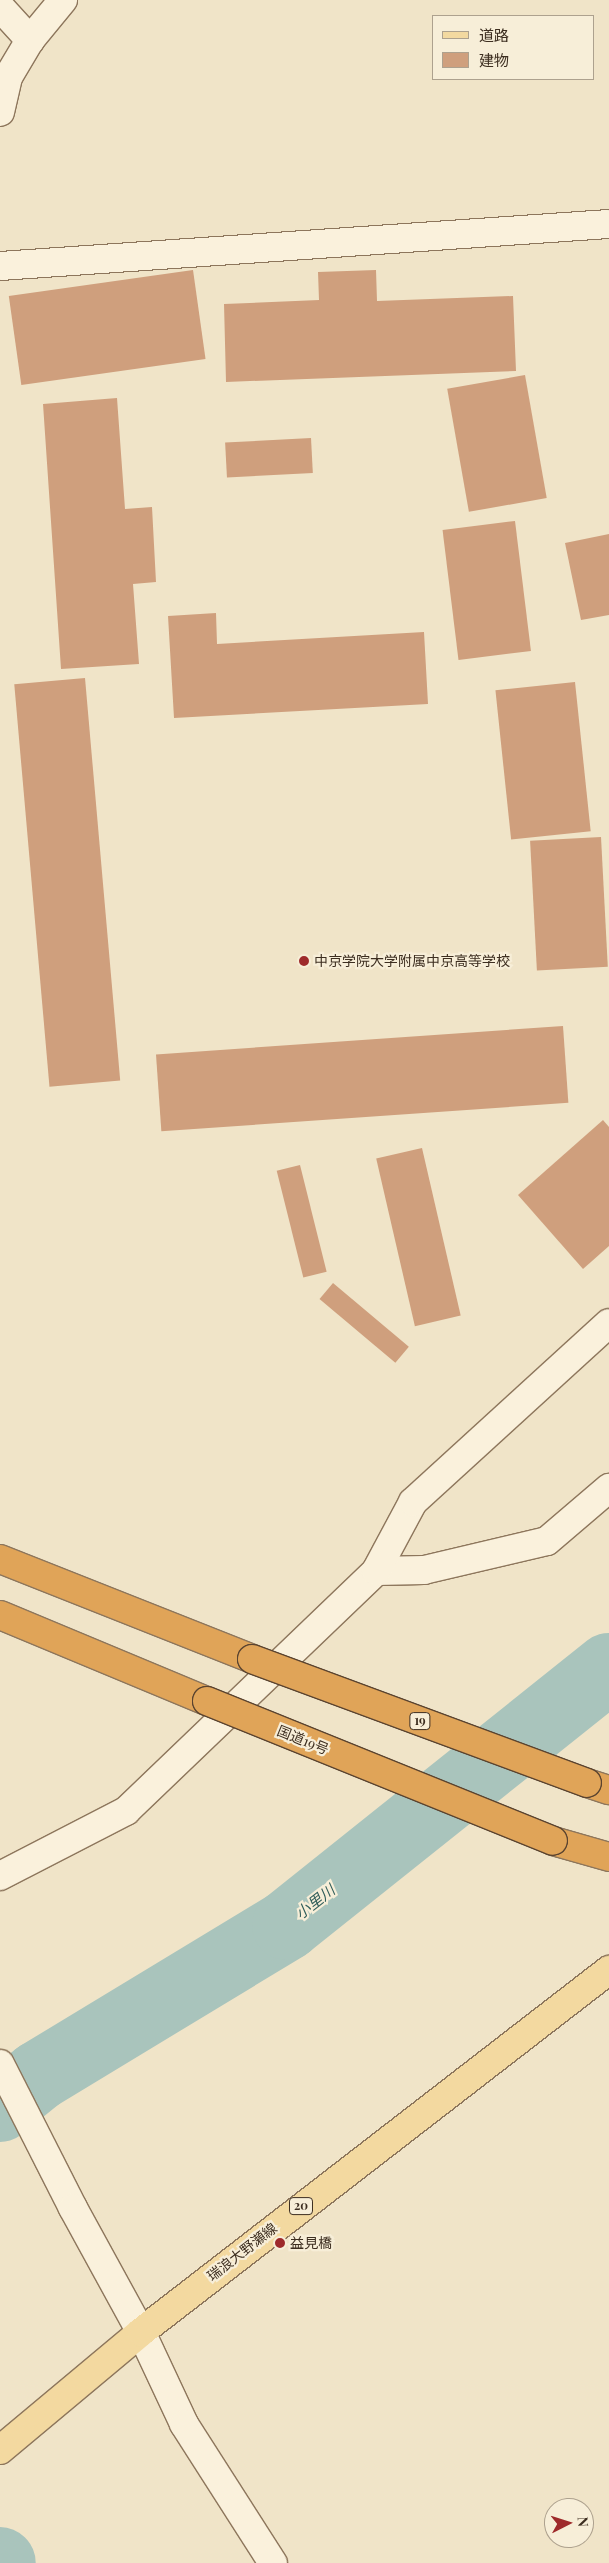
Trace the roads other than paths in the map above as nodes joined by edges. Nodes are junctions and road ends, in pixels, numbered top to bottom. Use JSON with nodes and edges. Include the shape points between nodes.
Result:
{"nodes":[{"id":1,"x":64,"y":0,"type":"edge"},
{"id":2,"x":0,"y":7,"type":"edge"},
{"id":3,"x":30,"y":40,"type":"junction"},
{"id":4,"x":0,"y":112,"type":"edge"},
{"id":5,"x":609,"y":224,"type":"edge"},
{"id":6,"x":0,"y":266,"type":"edge"},
{"id":7,"x":609,"y":1323,"type":"edge"},
{"id":8,"x":609,"y":1488,"type":"edge"},
{"id":9,"x":0,"y":1559,"type":"edge"},
{"id":10,"x":376,"y":1571,"type":"junction"},
{"id":11,"x":0,"y":1615,"type":"edge"},
{"id":12,"x":598,"y":1786,"type":"edge"},
{"id":13,"x":609,"y":1857,"type":"edge"},
{"id":14,"x":0,"y":1876,"type":"edge"},
{"id":15,"x":609,"y":1970,"type":"edge"},
{"id":16,"x":0,"y":2064,"type":"edge"},
{"id":17,"x":140,"y":2332,"type":"junction"},
{"id":18,"x":0,"y":2450,"type":"edge"},
{"id":19,"x":273,"y":2563,"type":"edge"}],
"edges":[{"from":1,"to":3,"type":"street"},
{"from":2,"to":3,"type":"street"},
{"from":3,"to":4,"type":"street","via":[[8,78]]},
{"from":5,"to":6,"type":"street"},
{"from":7,"to":10,"type":"street","via":[[414,1502]]},
{"from":8,"to":10,"type":"street","via":[[547,1540],[424,1570]]},
{"from":9,"to":12,"type":"highway","number":"19","bridge":true,"via":[[252,1659]]},
{"from":10,"to":14,"type":"street","via":[[126,1811]]},
{"from":11,"to":13,"type":"highway","name":"国道19号","bridge":true,"via":[[554,1841]]},
{"from":15,"to":17,"type":"main road","name":"瑞浪大野瀬線","number":"20"},
{"from":16,"to":17,"type":"street"},
{"from":17,"to":18,"type":"main road","name":"瑞浪大野瀬線","number":"20"},
{"from":17,"to":19,"type":"street","via":[[184,2424]]}]}
